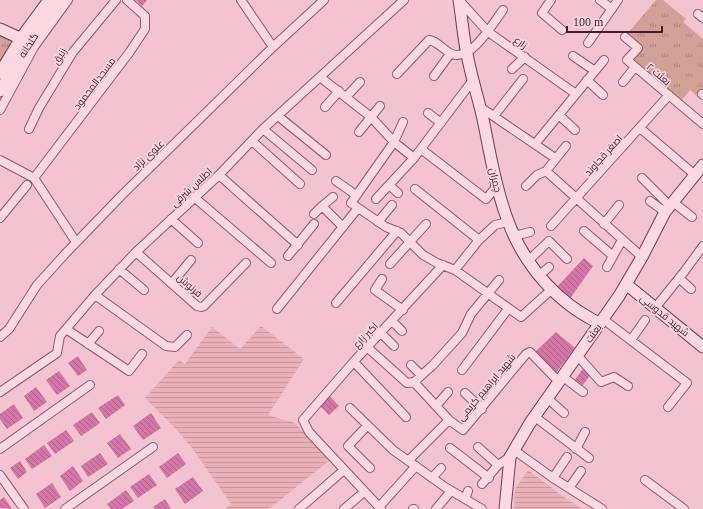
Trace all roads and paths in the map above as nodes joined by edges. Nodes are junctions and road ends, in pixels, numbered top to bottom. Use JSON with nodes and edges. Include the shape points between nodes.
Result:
{"nodes":[{"id":1,"x":48,"y":0,"type":"edge"},
{"id":2,"x":58,"y":0,"type":"edge"},
{"id":3,"x":68,"y":0,"type":"edge"},
{"id":4,"x":116,"y":0,"type":"edge"},
{"id":5,"x":127,"y":0,"type":"edge"},
{"id":6,"x":241,"y":0,"type":"edge"},
{"id":7,"x":324,"y":0,"type":"edge"},
{"id":8,"x":404,"y":0,"type":"edge"},
{"id":9,"x":551,"y":0,"type":"edge"},
{"id":10,"x":600,"y":0,"type":"edge"},
{"id":11,"x":618,"y":0,"type":"edge"},
{"id":12,"x":460,"y":1,"type":"edge"},
{"id":13,"x":612,"y":9,"type":"junction"},
{"id":14,"x":503,"y":10,"type":"dead end"},
{"id":15,"x":0,"y":28,"type":"edge"},
{"id":16,"x":562,"y":30,"type":"dead end"},
{"id":17,"x":487,"y":31,"type":"junction"},
{"id":18,"x":625,"y":37,"type":"dead end"},
{"id":19,"x":25,"y":40,"type":"junction"},
{"id":20,"x":588,"y":43,"type":"dead end"},
{"id":21,"x":273,"y":47,"type":"junction"},
{"id":22,"x":450,"y":54,"type":"junction"},
{"id":23,"x":467,"y":54,"type":"junction"},
{"id":24,"x":573,"y":56,"type":"dead end"},
{"id":25,"x":525,"y":58,"type":"junction"},
{"id":26,"x":604,"y":60,"type":"dead end"},
{"id":27,"x":635,"y":67,"type":"junction"},
{"id":28,"x":512,"y":69,"type":"dead end"},
{"id":29,"x":595,"y":71,"type":"junction"},
{"id":30,"x":0,"y":74,"type":"edge"},
{"id":31,"x":397,"y":74,"type":"dead end"},
{"id":32,"x":434,"y":76,"type":"dead end"},
{"id":33,"x":320,"y":77,"type":"junction"},
{"id":34,"x":523,"y":79,"type":"dead end"},
{"id":35,"x":473,"y":80,"type":"junction"},
{"id":36,"x":587,"y":80,"type":"junction"},
{"id":37,"x":360,"y":82,"type":"dead end"},
{"id":38,"x":623,"y":82,"type":"dead end"},
{"id":39,"x":0,"y":91,"type":"edge"},
{"id":40,"x":339,"y":92,"type":"junction"},
{"id":41,"x":576,"y":94,"type":"junction"},
{"id":42,"x":603,"y":95,"type":"dead end"},
{"id":43,"x":669,"y":95,"type":"junction"},
{"id":44,"x":346,"y":96,"type":"junction"},
{"id":45,"x":380,"y":106,"type":"dead end"},
{"id":46,"x":325,"y":107,"type":"dead end"},
{"id":47,"x":480,"y":107,"type":"junction"},
{"id":48,"x":0,"y":110,"type":"edge"},
{"id":49,"x":428,"y":113,"type":"dead end"},
{"id":50,"x":559,"y":115,"type":"junction"},
{"id":51,"x":278,"y":116,"type":"junction"},
{"id":52,"x":494,"y":116,"type":"junction"},
{"id":53,"x":371,"y":117,"type":"junction"},
{"id":54,"x":403,"y":122,"type":"dead end"},
{"id":55,"x":441,"y":123,"type":"junction"},
{"id":56,"x":703,"y":124,"type":"edge"},
{"id":57,"x":640,"y":128,"type":"junction"},
{"id":58,"x":29,"y":129,"type":"dead end"},
{"id":59,"x":263,"y":130,"type":"junction"},
{"id":60,"x":575,"y":130,"type":"dead end"},
{"id":61,"x":359,"y":132,"type":"dead end"},
{"id":62,"x":252,"y":141,"type":"junction"},
{"id":63,"x":394,"y":142,"type":"junction"},
{"id":64,"x":535,"y":144,"type":"junction"},
{"id":65,"x":566,"y":146,"type":"dead end"},
{"id":66,"x":421,"y":149,"type":"junction"},
{"id":67,"x":326,"y":155,"type":"dead end"},
{"id":68,"x":414,"y":158,"type":"junction"},
{"id":69,"x":555,"y":158,"type":"junction"},
{"id":70,"x":0,"y":160,"type":"edge"},
{"id":71,"x":703,"y":166,"type":"edge"},
{"id":72,"x":312,"y":170,"type":"dead end"},
{"id":73,"x":546,"y":171,"type":"junction"},
{"id":74,"x":219,"y":175,"type":"junction"},
{"id":75,"x":695,"y":175,"type":"junction"},
{"id":76,"x":34,"y":178,"type":"junction"},
{"id":77,"x":642,"y":178,"type":"dead end"},
{"id":78,"x":336,"y":181,"type":"dead end"},
{"id":79,"x":300,"y":184,"type":"dead end"},
{"id":80,"x":27,"y":185,"type":"dead end"},
{"id":81,"x":389,"y":185,"type":"junction"},
{"id":82,"x":497,"y":186,"type":"junction"},
{"id":83,"x":526,"y":186,"type":"dead end"},
{"id":84,"x":415,"y":189,"type":"dead end"},
{"id":85,"x":398,"y":193,"type":"dead end"},
{"id":86,"x":356,"y":195,"type":"junction"},
{"id":87,"x":194,"y":197,"type":"junction"},
{"id":88,"x":333,"y":197,"type":"dead end"},
{"id":89,"x":376,"y":199,"type":"dead end"},
{"id":90,"x":577,"y":199,"type":"junction"},
{"id":91,"x":650,"y":201,"type":"dead end"},
{"id":92,"x":392,"y":204,"type":"dead end"},
{"id":93,"x":619,"y":205,"type":"dead end"},
{"id":94,"x":322,"y":206,"type":"junction"},
{"id":95,"x":670,"y":206,"type":"junction"},
{"id":96,"x":358,"y":208,"type":"junction"},
{"id":97,"x":314,"y":214,"type":"dead end"},
{"id":98,"x":692,"y":217,"type":"dead end"},
{"id":99,"x":0,"y":218,"type":"edge"},
{"id":100,"x":171,"y":219,"type":"junction"},
{"id":101,"x":378,"y":222,"type":"junction"},
{"id":102,"x":508,"y":222,"type":"junction"},
{"id":103,"x":314,"y":224,"type":"dead end"},
{"id":104,"x":426,"y":224,"type":"dead end"},
{"id":105,"x":604,"y":224,"type":"junction"},
{"id":106,"x":551,"y":226,"type":"dead end"},
{"id":107,"x":343,"y":227,"type":"junction"},
{"id":108,"x":397,"y":231,"type":"junction"},
{"id":109,"x":584,"y":231,"type":"dead end"},
{"id":110,"x":530,"y":232,"type":"dead end"},
{"id":111,"x":514,"y":236,"type":"junction"},
{"id":112,"x":479,"y":240,"type":"junction"},
{"id":113,"x":622,"y":240,"type":"junction"},
{"id":114,"x":76,"y":242,"type":"junction"},
{"id":115,"x":410,"y":242,"type":"junction"},
{"id":116,"x":198,"y":243,"type":"dead end"},
{"id":117,"x":298,"y":245,"type":"junction"},
{"id":118,"x":703,"y":246,"type":"edge"},
{"id":119,"x":136,"y":252,"type":"junction"},
{"id":120,"x":288,"y":256,"type":"dead end"},
{"id":121,"x":613,"y":256,"type":"junction"},
{"id":122,"x":642,"y":258,"type":"junction"},
{"id":123,"x":567,"y":259,"type":"dead end"},
{"id":124,"x":191,"y":260,"type":"dead end"},
{"id":125,"x":528,"y":261,"type":"junction"},
{"id":126,"x":246,"y":263,"type":"dead end"},
{"id":127,"x":272,"y":263,"type":"dead end"},
{"id":128,"x":390,"y":264,"type":"dead end"},
{"id":129,"x":443,"y":265,"type":"junction"},
{"id":130,"x":550,"y":267,"type":"dead end"},
{"id":131,"x":607,"y":267,"type":"dead end"},
{"id":132,"x":120,"y":269,"type":"junction"},
{"id":133,"x":455,"y":270,"type":"junction"},
{"id":134,"x":539,"y":276,"type":"junction"},
{"id":135,"x":679,"y":278,"type":"junction"},
{"id":136,"x":382,"y":279,"type":"dead end"},
{"id":137,"x":499,"y":280,"type":"dead end"},
{"id":138,"x":172,"y":283,"type":"junction"},
{"id":139,"x":626,"y":284,"type":"junction"},
{"id":140,"x":552,"y":289,"type":"junction"},
{"id":141,"x":691,"y":289,"type":"dead end"},
{"id":142,"x":144,"y":290,"type":"dead end"},
{"id":143,"x":488,"y":294,"type":"junction"},
{"id":144,"x":95,"y":295,"type":"junction"},
{"id":145,"x":336,"y":303,"type":"dead end"},
{"id":146,"x":655,"y":308,"type":"junction"},
{"id":147,"x":277,"y":309,"type":"dead end"},
{"id":148,"x":508,"y":309,"type":"junction"},
{"id":149,"x":403,"y":310,"type":"junction"},
{"id":150,"x":645,"y":320,"type":"dead end"},
{"id":151,"x":392,"y":321,"type":"junction"},
{"id":152,"x":601,"y":322,"type":"junction"},
{"id":153,"x":66,"y":329,"type":"junction"},
{"id":154,"x":99,"y":331,"type":"dead end"},
{"id":155,"x":402,"y":331,"type":"dead end"},
{"id":156,"x":381,"y":333,"type":"junction"},
{"id":157,"x":187,"y":334,"type":"dead end"},
{"id":158,"x":0,"y":337,"type":"edge"},
{"id":159,"x":631,"y":340,"type":"junction"},
{"id":160,"x":88,"y":344,"type":"junction"},
{"id":161,"x":394,"y":346,"type":"dead end"},
{"id":162,"x":703,"y":347,"type":"edge"},
{"id":163,"x":367,"y":348,"type":"junction"},
{"id":164,"x":142,"y":354,"type":"dead end"},
{"id":165,"x":577,"y":355,"type":"junction"},
{"id":166,"x":354,"y":362,"type":"junction"},
{"id":167,"x":411,"y":365,"type":"dead end"},
{"id":168,"x":462,"y":370,"type":"dead end"},
{"id":169,"x":421,"y":375,"type":"junction"},
{"id":170,"x":560,"y":379,"type":"junction"},
{"id":171,"x":414,"y":382,"type":"junction"},
{"id":172,"x":90,"y":385,"type":"dead end"},
{"id":173,"x":628,"y":386,"type":"dead end"},
{"id":174,"x":0,"y":392,"type":"edge"},
{"id":175,"x":448,"y":392,"type":"dead end"},
{"id":176,"x":583,"y":392,"type":"dead end"},
{"id":177,"x":466,"y":393,"type":"dead end"},
{"id":178,"x":547,"y":398,"type":"junction"},
{"id":179,"x":436,"y":406,"type":"junction"},
{"id":180,"x":668,"y":407,"type":"dead end"},
{"id":181,"x":350,"y":408,"type":"dead end"},
{"id":182,"x":482,"y":409,"type":"junction"},
{"id":183,"x":564,"y":413,"type":"dead end"},
{"id":184,"x":406,"y":417,"type":"dead end"},
{"id":185,"x":535,"y":417,"type":"junction"},
{"id":186,"x":449,"y":420,"type":"junction"},
{"id":187,"x":367,"y":426,"type":"junction"},
{"id":188,"x":585,"y":432,"type":"dead end"},
{"id":189,"x":153,"y":447,"type":"dead end"},
{"id":190,"x":478,"y":447,"type":"dead end"},
{"id":191,"x":450,"y":448,"type":"dead end"},
{"id":192,"x":0,"y":449,"type":"edge"},
{"id":193,"x":576,"y":449,"type":"junction"},
{"id":194,"x":512,"y":454,"type":"junction"},
{"id":195,"x":567,"y":457,"type":"dead end"},
{"id":196,"x":589,"y":458,"type":"dead end"},
{"id":197,"x":408,"y":461,"type":"junction"},
{"id":198,"x":498,"y":465,"type":"junction"},
{"id":199,"x":416,"y":466,"type":"junction"},
{"id":200,"x":370,"y":468,"type":"dead end"},
{"id":201,"x":441,"y":468,"type":"dead end"},
{"id":202,"x":344,"y":470,"type":"junction"},
{"id":203,"x":581,"y":471,"type":"dead end"},
{"id":204,"x":0,"y":475,"type":"edge"},
{"id":205,"x":432,"y":478,"type":"junction"},
{"id":206,"x":488,"y":478,"type":"junction"},
{"id":207,"x":553,"y":478,"type":"junction"},
{"id":208,"x":645,"y":480,"type":"dead end"},
{"id":209,"x":482,"y":484,"type":"dead end"},
{"id":210,"x":569,"y":488,"type":"junction"},
{"id":211,"x":451,"y":491,"type":"junction"},
{"id":212,"x":468,"y":491,"type":"dead end"},
{"id":213,"x":364,"y":492,"type":"junction"},
{"id":214,"x":465,"y":499,"type":"junction"},
{"id":215,"x":380,"y":508,"type":"edge"},
{"id":216,"x":24,"y":509,"type":"edge"},
{"id":217,"x":64,"y":509,"type":"edge"},
{"id":218,"x":299,"y":509,"type":"edge"},
{"id":219,"x":344,"y":509,"type":"edge"},
{"id":220,"x":436,"y":509,"type":"edge"},
{"id":221,"x":482,"y":509,"type":"edge"},
{"id":222,"x":505,"y":509,"type":"edge"},
{"id":223,"x":602,"y":509,"type":"edge"},
{"id":224,"x":684,"y":509,"type":"edge"}],
"edges":[{"from":1,"to":19,"type":"street","name":"گلخانه"},
{"from":2,"to":19,"type":"street","name":"گلخانه"},
{"from":3,"to":48,"type":"street","via":[[34,47]]},
{"from":4,"to":58,"type":"street","name":"زنبق","via":[[73,52]]},
{"from":5,"to":76,"type":"street","name":"مسجدالمحمود","via":[[145,16],[145,29]]},
{"from":6,"to":21,"type":"street"},
{"from":7,"to":21,"type":"street","name":"علوی نژاد"},
{"from":8,"to":33,"type":"street","name":"اطلس شرقی"},
{"from":9,"to":16,"type":"street","via":[[542,13]]},
{"from":10,"to":13,"type":"street"},
{"from":11,"to":13,"type":"street"},
{"from":12,"to":17,"type":"street","name":"زارع"},
{"from":12,"to":23,"type":"street","name":"چمران"},
{"from":13,"to":20,"type":"street"},
{"from":14,"to":17,"type":"street"},
{"from":15,"to":19,"type":"street"},
{"from":17,"to":23,"type":"street"},
{"from":17,"to":25,"type":"street","name":"زارع"},
{"from":18,"to":27,"type":"street","name":"بعثت ۲","via":[[638,48],[627,60]]},
{"from":19,"to":30,"type":"street","name":"گلخانه"},
{"from":19,"to":39,"type":"street","name":"گلخانه"},
{"from":21,"to":114,"type":"street","name":"علوی نژاد"},
{"from":22,"to":23,"type":"street"},
{"from":22,"to":31,"type":"street","via":[[435,41],[428,40]]},
{"from":22,"to":32,"type":"street"},
{"from":23,"to":35,"type":"street","name":"چمران"},
{"from":24,"to":29,"type":"street"},
{"from":25,"to":28,"type":"street"},
{"from":25,"to":41,"type":"street","name":"زارع"},
{"from":26,"to":29,"type":"street"},
{"from":27,"to":38,"type":"street"},
{"from":27,"to":43,"type":"street","name":"بعثت ۲"},
{"from":29,"to":36,"type":"street"},
{"from":33,"to":40,"type":"street"},
{"from":33,"to":51,"type":"street","name":"اطلس شرقی"},
{"from":34,"to":52,"type":"street"},
{"from":35,"to":47,"type":"street","name":"چمران"},
{"from":35,"to":55,"type":"street"},
{"from":36,"to":41,"type":"street"},
{"from":36,"to":42,"type":"street"},
{"from":37,"to":44,"type":"street"},
{"from":40,"to":44,"type":"street"},
{"from":40,"to":46,"type":"street"},
{"from":41,"to":50,"type":"street"},
{"from":43,"to":56,"type":"street","name":"بعثت ۲"},
{"from":43,"to":57,"type":"street","name":"اصغر قجاوند"},
{"from":44,"to":53,"type":"street"},
{"from":45,"to":53,"type":"street"},
{"from":47,"to":52,"type":"street"},
{"from":47,"to":82,"type":"street","name":"چمران"},
{"from":49,"to":55,"type":"street"},
{"from":50,"to":60,"type":"street"},
{"from":50,"to":64,"type":"street"},
{"from":51,"to":59,"type":"street","name":"اطلس شرقی"},
{"from":51,"to":67,"type":"street"},
{"from":52,"to":64,"type":"street"},
{"from":53,"to":61,"type":"street"},
{"from":53,"to":63,"type":"street"},
{"from":54,"to":63,"type":"street"},
{"from":55,"to":66,"type":"street"},
{"from":57,"to":75,"type":"street"},
{"from":57,"to":90,"type":"street","name":"اصغر قجاوند"},
{"from":59,"to":62,"type":"street","name":"اطلس شرقی"},
{"from":59,"to":72,"type":"street"},
{"from":62,"to":74,"type":"street","name":"اطلس شرقی"},
{"from":62,"to":79,"type":"street"},
{"from":63,"to":68,"type":"street"},
{"from":63,"to":86,"type":"street"},
{"from":64,"to":69,"type":"street"},
{"from":65,"to":69,"type":"street"},
{"from":66,"to":68,"type":"street"},
{"from":66,"to":82,"type":"street","via":[[486,199]]},
{"from":68,"to":81,"type":"street"},
{"from":69,"to":73,"type":"street"},
{"from":70,"to":76,"type":"street"},
{"from":71,"to":75,"type":"street","name":"بعثت"},
{"from":73,"to":83,"type":"street","via":[[537,175]]},
{"from":73,"to":90,"type":"street"},
{"from":74,"to":87,"type":"street","name":"اطلس شرقی"},
{"from":74,"to":117,"type":"street"},
{"from":75,"to":95,"type":"street","name":"بعثت"},
{"from":76,"to":114,"type":"street"},
{"from":77,"to":95,"type":"street"},
{"from":78,"to":86,"type":"street"},
{"from":80,"to":99,"type":"street"},
{"from":81,"to":85,"type":"street"},
{"from":81,"to":89,"type":"street"},
{"from":82,"to":102,"type":"street","name":"چمران"},
{"from":84,"to":112,"type":"street"},
{"from":86,"to":96,"type":"street","via":[[351,203]]},
{"from":87,"to":100,"type":"street","name":"اطلس شرقی"},
{"from":87,"to":127,"type":"street"},
{"from":88,"to":94,"type":"street"},
{"from":90,"to":105,"type":"street"},
{"from":90,"to":106,"type":"street","name":"اصغر قجاوند"},
{"from":91,"to":95,"type":"street"},
{"from":92,"to":101,"type":"street"},
{"from":93,"to":105,"type":"street"},
{"from":94,"to":97,"type":"street"},
{"from":94,"to":107,"type":"street"},
{"from":95,"to":98,"type":"street"},
{"from":95,"to":122,"type":"street","name":"بعثت"},
{"from":96,"to":101,"type":"street"},
{"from":96,"to":107,"type":"street"},
{"from":100,"to":116,"type":"street"},
{"from":100,"to":119,"type":"street","name":"اطلس شرقی"},
{"from":101,"to":108,"type":"street"},
{"from":102,"to":111,"type":"street","name":"چمران"},
{"from":102,"to":112,"type":"street","via":[[495,225]]},
{"from":103,"to":117,"type":"street"},
{"from":104,"to":115,"type":"street"},
{"from":105,"to":113,"type":"street"},
{"from":107,"to":147,"type":"street"},
{"from":108,"to":115,"type":"street"},
{"from":108,"to":145,"type":"street"},
{"from":109,"to":121,"type":"street"},
{"from":110,"to":111,"type":"street"},
{"from":111,"to":125,"type":"street","name":"چمران"},
{"from":112,"to":133,"type":"street"},
{"from":113,"to":121,"type":"street"},
{"from":113,"to":122,"type":"street"},
{"from":114,"to":158,"type":"street","name":"علوی نژاد","via":[[37,285],[9,329]]},
{"from":115,"to":128,"type":"street"},
{"from":115,"to":129,"type":"street","via":[[422,255]]},
{"from":117,"to":120,"type":"street"},
{"from":118,"to":135,"type":"street"},
{"from":119,"to":132,"type":"street","name":"اطلس شرقی"},
{"from":119,"to":138,"type":"street","name":"فرنوش"},
{"from":121,"to":131,"type":"street"},
{"from":122,"to":139,"type":"street","name":"بعثت"},
{"from":123,"to":125,"type":"street","via":[[549,241]]},
{"from":124,"to":138,"type":"street"},
{"from":125,"to":134,"type":"street","name":"چمران"},
{"from":126,"to":138,"type":"street","name":"فرنوش","via":[[201,307]]},
{"from":129,"to":133,"type":"street"},
{"from":129,"to":149,"type":"street","name":"اکبر زارع"},
{"from":130,"to":134,"type":"street"},
{"from":132,"to":142,"type":"street"},
{"from":132,"to":144,"type":"street","name":"اطلس شرقی"},
{"from":133,"to":143,"type":"street"},
{"from":134,"to":140,"type":"street","name":"چمران"},
{"from":135,"to":141,"type":"street"},
{"from":135,"to":146,"type":"street"},
{"from":136,"to":149,"type":"street","via":[[375,290]]},
{"from":137,"to":143,"type":"street"},
{"from":139,"to":146,"type":"street","name":"شهید قدوسی"},
{"from":139,"to":152,"type":"street","name":"بعثت"},
{"from":140,"to":148,"type":"street","via":[[521,317]]},
{"from":140,"to":152,"type":"street","name":"چمران","via":[[571,306]]},
{"from":143,"to":148,"type":"street"},
{"from":143,"to":169,"type":"street","via":[[471,314],[462,333]]},
{"from":144,"to":153,"type":"street","name":"اطلس شرقی"},
{"from":144,"to":157,"type":"street","via":[[166,346],[175,347]]},
{"from":146,"to":162,"type":"street","name":"شهید قدوسی"},
{"from":148,"to":168,"type":"street"},
{"from":149,"to":151,"type":"street","name":"اکبر زارع"},
{"from":150,"to":159,"type":"street"},
{"from":151,"to":155,"type":"street"},
{"from":151,"to":156,"type":"street","name":"اکبر زارع"},
{"from":152,"to":159,"type":"street"},
{"from":152,"to":165,"type":"street","name":"بعثت"},
{"from":153,"to":160,"type":"street"},
{"from":153,"to":174,"type":"street","name":"اطلس شرقی","via":[[60,336],[57,352]]},
{"from":154,"to":160,"type":"street"},
{"from":156,"to":161,"type":"street"},
{"from":156,"to":163,"type":"street","name":"اکبر زارع"},
{"from":159,"to":180,"type":"street","via":[[687,383]]},
{"from":160,"to":164,"type":"street","via":[[129,371]]},
{"from":163,"to":166,"type":"street","name":"اکبر زارع"},
{"from":163,"to":171,"type":"street","via":[[407,383]]},
{"from":165,"to":170,"type":"street","name":"بعثت"},
{"from":165,"to":173,"type":"street","via":[[601,382],[614,377]]},
{"from":166,"to":184,"type":"street"},
{"from":166,"to":202,"type":"street","name":"اکبر زارع","via":[[303,420],[308,432]]},
{"from":167,"to":169,"type":"street"},
{"from":169,"to":171,"type":"street"},
{"from":170,"to":176,"type":"street"},
{"from":170,"to":178,"type":"street","name":"بعثت"},
{"from":170,"to":182,"type":"street","name":"شهید ابراهیم کریمی","via":[[530,352]]},
{"from":171,"to":179,"type":"street"},
{"from":172,"to":192,"type":"street"},
{"from":175,"to":179,"type":"street"},
{"from":177,"to":182,"type":"street"},
{"from":178,"to":183,"type":"street"},
{"from":178,"to":185,"type":"street","name":"بعثت"},
{"from":179,"to":186,"type":"street"},
{"from":181,"to":187,"type":"street"},
{"from":182,"to":186,"type":"street","name":"شهید ابراهیم کریمی","via":[[463,430]]},
{"from":185,"to":193,"type":"street"},
{"from":185,"to":194,"type":"street","name":"بعثت"},
{"from":186,"to":197,"type":"street"},
{"from":187,"to":197,"type":"street"},
{"from":187,"to":200,"type":"street","via":[[348,446]]},
{"from":188,"to":193,"type":"street"},
{"from":189,"to":217,"type":"street"},
{"from":190,"to":198,"type":"street"},
{"from":191,"to":206,"type":"street"},
{"from":193,"to":196,"type":"street"},
{"from":194,"to":198,"type":"street"},
{"from":194,"to":207,"type":"street"},
{"from":194,"to":222,"type":"street","name":"بعثت"},
{"from":195,"to":207,"type":"street"},
{"from":197,"to":199,"type":"street"},
{"from":198,"to":206,"type":"street"},
{"from":199,"to":205,"type":"street"},
{"from":199,"to":215,"type":"street"},
{"from":201,"to":205,"type":"street"},
{"from":202,"to":213,"type":"street"},
{"from":202,"to":218,"type":"street"},
{"from":203,"to":210,"type":"street"},
{"from":204,"to":216,"type":"street"},
{"from":205,"to":211,"type":"street"},
{"from":206,"to":209,"type":"street"},
{"from":207,"to":210,"type":"street"},
{"from":208,"to":224,"type":"street"},
{"from":210,"to":223,"type":"street"},
{"from":211,"to":214,"type":"street"},
{"from":211,"to":220,"type":"street"},
{"from":212,"to":214,"type":"street"},
{"from":213,"to":215,"type":"street"},
{"from":213,"to":219,"type":"street"},
{"from":214,"to":221,"type":"street"}]}
